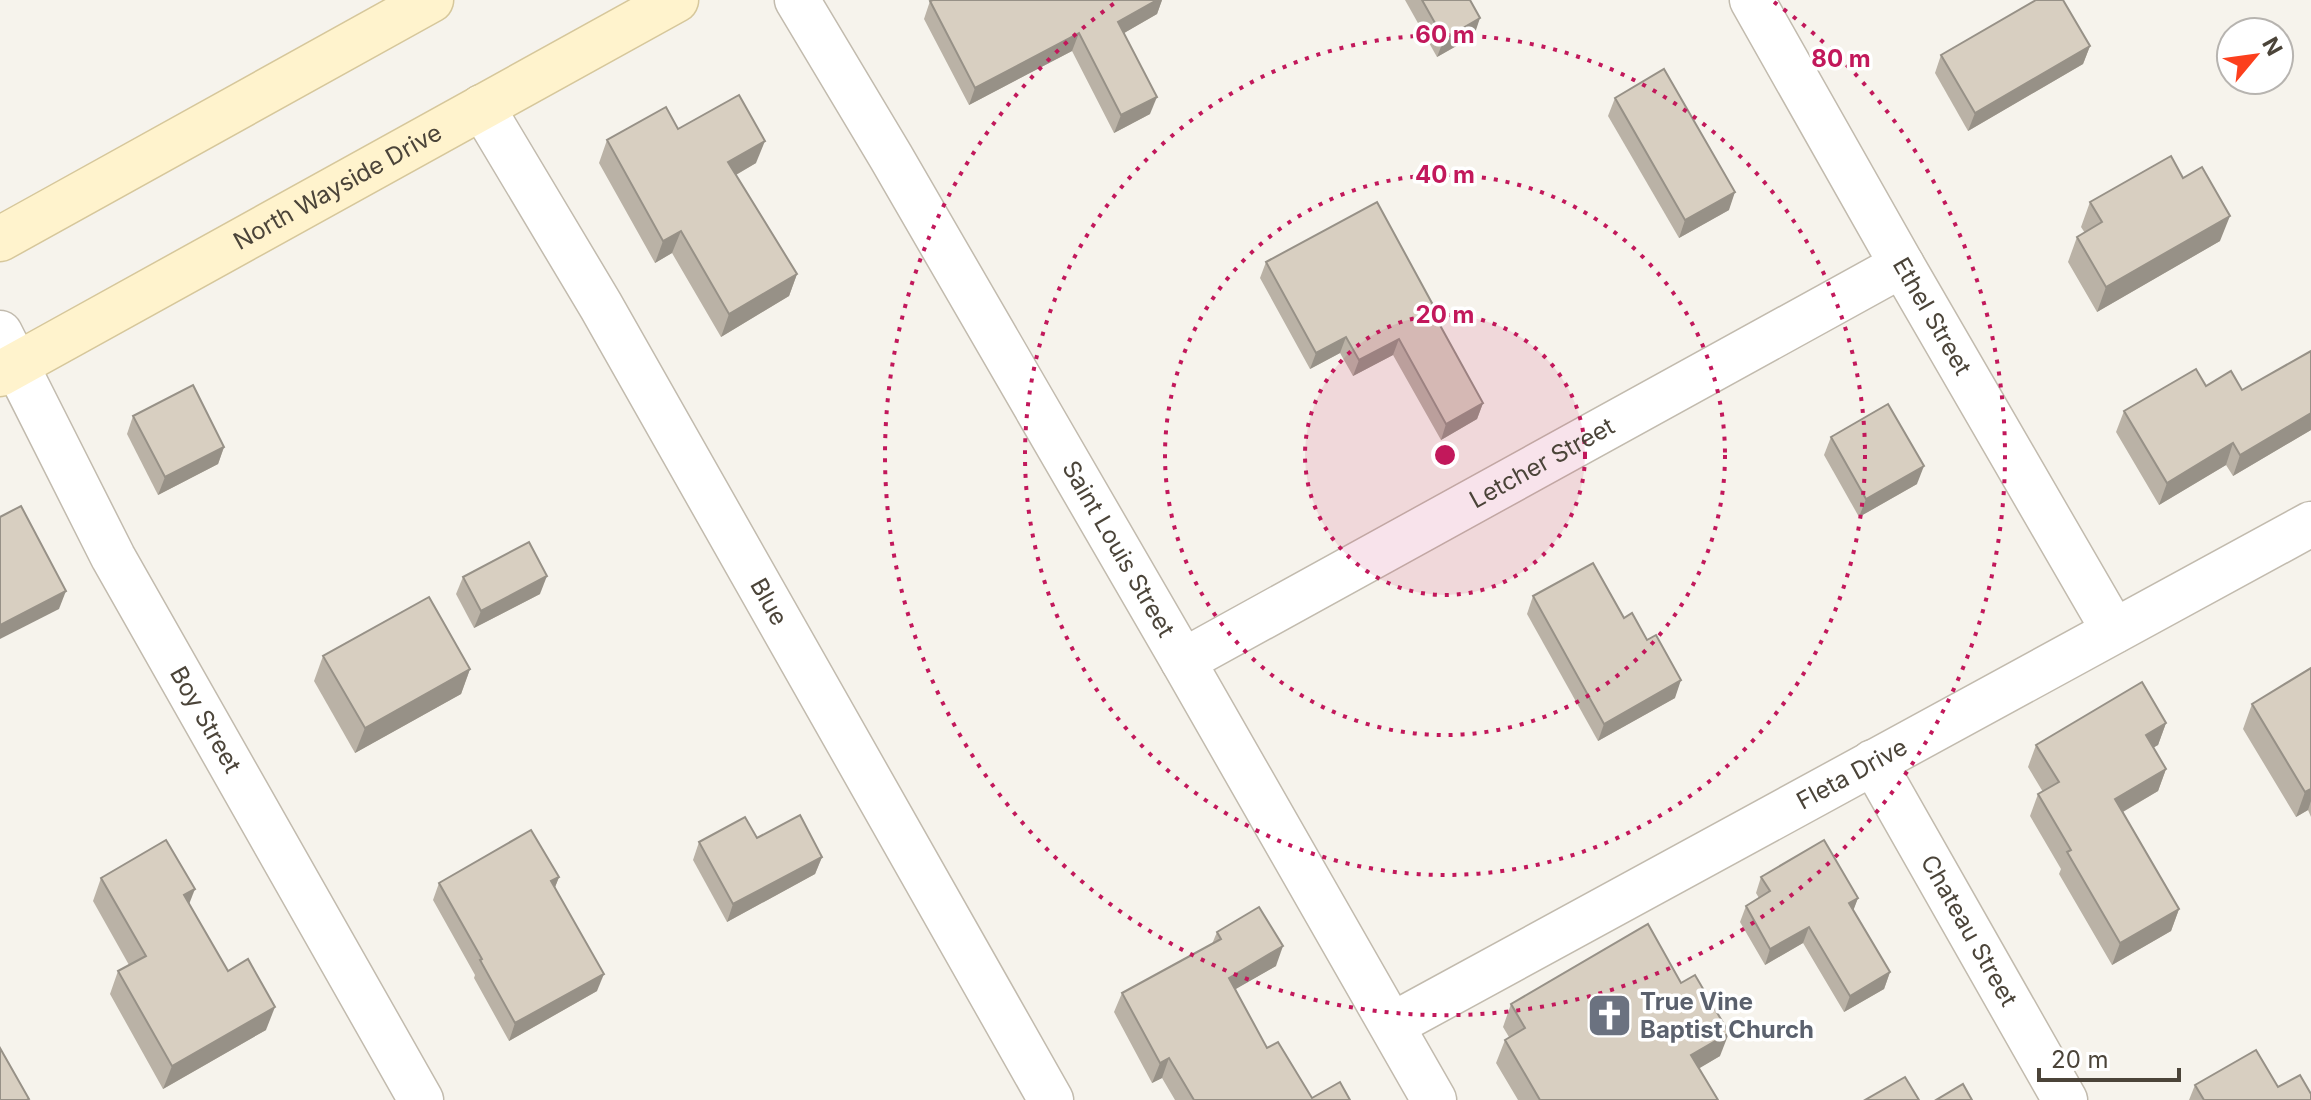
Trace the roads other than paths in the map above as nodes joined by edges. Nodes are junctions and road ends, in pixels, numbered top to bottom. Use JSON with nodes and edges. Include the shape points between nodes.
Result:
{"nodes":[{"id":1,"x":431,"y":0,"type":"edge"},
{"id":2,"x":676,"y":0,"type":"edge"},
{"id":3,"x":797,"y":0,"type":"edge"},
{"id":4,"x":1752,"y":0,"type":"edge"},
{"id":5,"x":482,"y":107,"type":"junction"},
{"id":6,"x":0,"y":239,"type":"edge"},
{"id":7,"x":1902,"y":265,"type":"junction"},
{"id":8,"x":6,"y":357,"type":"edge"},
{"id":9,"x":2311,"y":524,"type":"edge"},
{"id":10,"x":2114,"y":631,"type":"junction"},
{"id":11,"x":1183,"y":661,"type":"junction"},
{"id":12,"x":1873,"y":762,"type":"junction"},
{"id":13,"x":1392,"y":1025,"type":"junction"},
{"id":14,"x":421,"y":1100,"type":"edge"},
{"id":15,"x":1051,"y":1100,"type":"edge"},
{"id":16,"x":1434,"y":1100,"type":"edge"},
{"id":17,"x":2065,"y":1100,"type":"edge"}],
"edges":[{"from":1,"to":6,"type":"main road"},
{"from":2,"to":5,"type":"main road","name":"North Wayside Drive"},
{"from":3,"to":11,"type":"street","name":"Saint Louis Street"},
{"from":4,"to":7,"type":"street","name":"Ethel Street"},
{"from":5,"to":8,"type":"main road","name":"North Wayside Drive"},
{"from":5,"to":15,"type":"street","name":"Blue","via":[[601,306]]},
{"from":7,"to":10,"type":"street","name":"Ethel Street"},
{"from":7,"to":11,"type":"street","name":"Letcher Street"},
{"from":8,"to":14,"type":"street","name":"Boy Street","via":[[113,557]]},
{"from":9,"to":10,"type":"street","name":"Fleta Drive"},
{"from":10,"to":12,"type":"street","name":"Fleta Drive"},
{"from":11,"to":13,"type":"street","name":"Saint Louis Street"},
{"from":12,"to":13,"type":"street","name":"Fleta Drive"},
{"from":12,"to":17,"type":"street","name":"Chateau Street"},
{"from":13,"to":16,"type":"street","name":"Saint Louis Street"}]}
